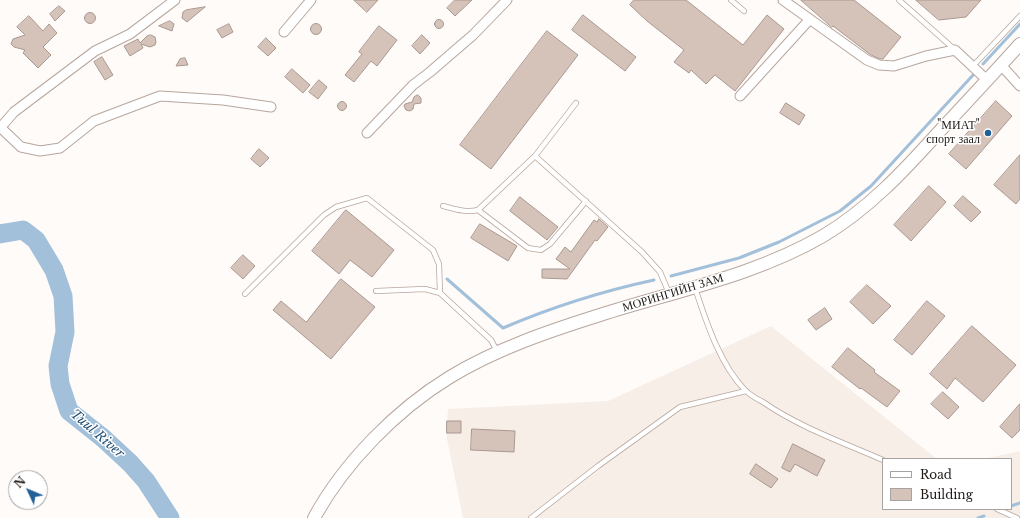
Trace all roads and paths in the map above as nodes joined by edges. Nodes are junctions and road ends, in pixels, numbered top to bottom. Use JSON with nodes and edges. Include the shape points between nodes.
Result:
{"nodes":[{"id":1,"x":175,"y":0,"type":"edge"},
{"id":2,"x":311,"y":0,"type":"edge"},
{"id":3,"x":507,"y":0,"type":"edge"},
{"id":4,"x":731,"y":0,"type":"edge"},
{"id":5,"x":783,"y":0,"type":"edge"},
{"id":6,"x":899,"y":0,"type":"edge"},
{"id":7,"x":744,"y":11,"type":"dead end"},
{"id":8,"x":1020,"y":16,"type":"edge"},
{"id":9,"x":810,"y":19,"type":"junction"},
{"id":10,"x":284,"y":32,"type":"dead end"},
{"id":11,"x":1020,"y":44,"type":"edge"},
{"id":12,"x":955,"y":50,"type":"junction"},
{"id":13,"x":1000,"y":65,"type":"junction"},
{"id":14,"x":972,"y":67,"type":"junction"},
{"id":15,"x":987,"y":80,"type":"junction"},
{"id":16,"x":1020,"y":86,"type":"edge"},
{"id":17,"x":740,"y":96,"type":"dead end"},
{"id":18,"x":576,"y":103,"type":"dead end"},
{"id":19,"x":271,"y":107,"type":"dead end"},
{"id":20,"x":0,"y":128,"type":"edge"},
{"id":21,"x":367,"y":133,"type":"dead end"},
{"id":22,"x":535,"y":156,"type":"junction"},
{"id":23,"x":586,"y":201,"type":"junction"},
{"id":24,"x":443,"y":206,"type":"dead end"},
{"id":25,"x":478,"y":210,"type":"junction"},
{"id":26,"x":695,"y":288,"type":"junction"},
{"id":27,"x":376,"y":291,"type":"dead end"},
{"id":28,"x":440,"y":293,"type":"junction"},
{"id":29,"x":245,"y":294,"type":"dead end"},
{"id":30,"x":669,"y":295,"type":"junction"},
{"id":31,"x":498,"y":353,"type":"junction"},
{"id":32,"x":746,"y":391,"type":"junction"},
{"id":33,"x":882,"y":460,"type":"edge"},
{"id":34,"x":999,"y":510,"type":"edge"},
{"id":35,"x":314,"y":518,"type":"edge"},
{"id":36,"x":531,"y":518,"type":"edge"},
{"id":37,"x":1018,"y":518,"type":"edge"}],
"edges":[{"from":1,"to":20,"type":"street","via":[[130,34],[95,51],[14,112]]},
{"from":2,"to":10,"type":"street"},
{"from":3,"to":21,"type":"street","via":[[473,35],[413,85]]},
{"from":4,"to":7,"type":"lane"},
{"from":5,"to":9,"type":"street"},
{"from":6,"to":12,"type":"lane"},
{"from":8,"to":14,"type":"lane"},
{"from":9,"to":12,"type":"street","via":[[867,60],[879,65],[894,66]]},
{"from":9,"to":17,"type":"street"},
{"from":11,"to":13,"type":"main road","name":"МОРИНГИЙН ЗАМ"},
{"from":12,"to":14,"type":"street"},
{"from":13,"to":15,"type":"main road","name":"МОРИНГИЙН ЗАМ"},
{"from":13,"to":16,"type":"street"},
{"from":14,"to":15,"type":"street"},
{"from":15,"to":26,"type":"main road","name":"МОРИНГИЙН ЗАМ","via":[[898,177],[872,202],[849,219],[821,237],[782,256]]},
{"from":18,"to":22,"type":"lane"},
{"from":19,"to":20,"type":"street","via":[[223,100],[160,96],[94,121],[60,148],[40,151],[21,147]]},
{"from":22,"to":23,"type":"lane"},
{"from":22,"to":25,"type":"lane"},
{"from":23,"to":25,"type":"lane","via":[[550,244],[541,250],[528,248]]},
{"from":23,"to":30,"type":"lane","via":[[660,272]]},
{"from":24,"to":25,"type":"lane","via":[[471,212]]},
{"from":26,"to":30,"type":"main road","name":"МОРИНГИЙН ЗАМ"},
{"from":26,"to":32,"type":"lane","via":[[719,351]]},
{"from":27,"to":28,"type":"lane","via":[[425,289]]},
{"from":28,"to":29,"type":"lane","via":[[439,264],[433,250],[367,198],[336,207],[324,215]]},
{"from":28,"to":31,"type":"lane","via":[[491,340]]},
{"from":30,"to":31,"type":"main road","name":"МОРИНГИЙН ЗАМ","via":[[532,338]]},
{"from":31,"to":35,"type":"main road","name":"МОРИНГИЙН ЗАМ","via":[[449,378],[416,401],[388,426],[341,476]]},
{"from":32,"to":33,"type":"lane","via":[[798,424]]},
{"from":32,"to":36,"type":"lane","via":[[680,407]]},
{"from":34,"to":37,"type":"lane"}]}
